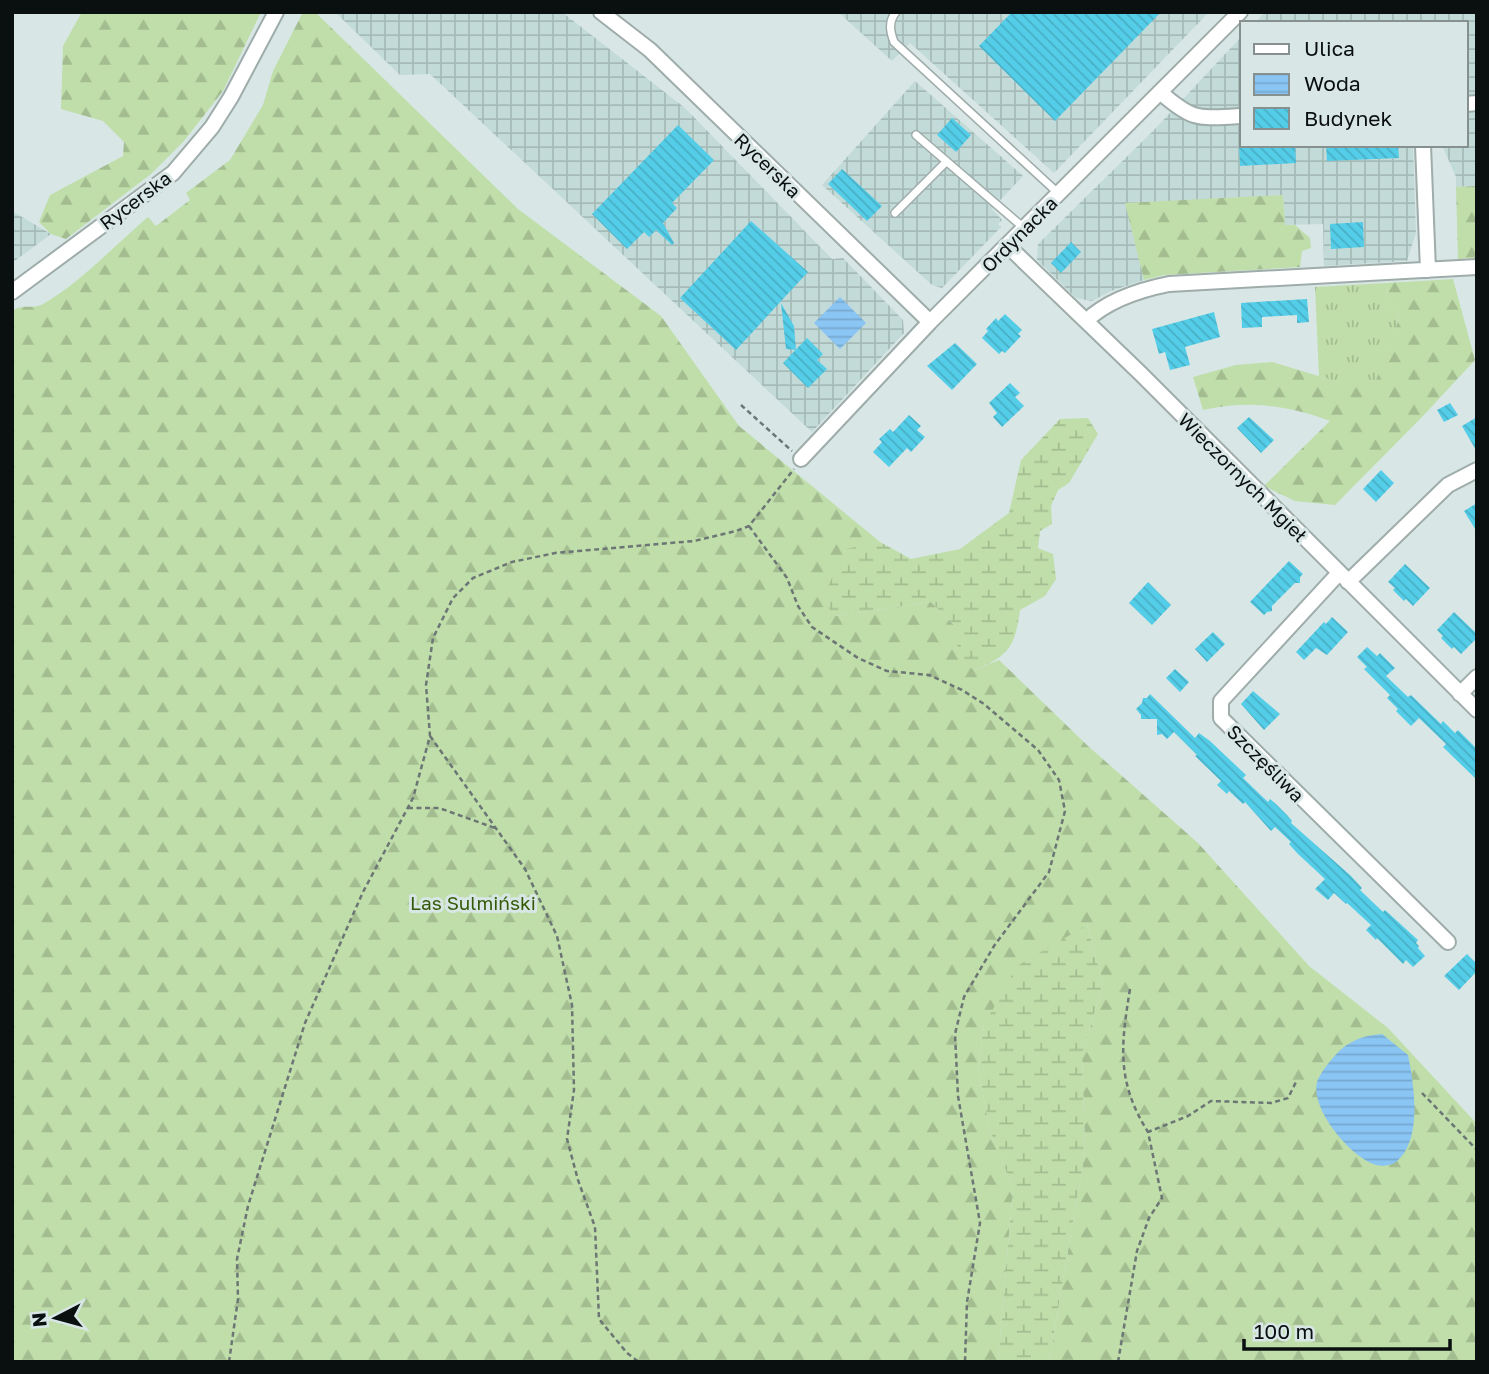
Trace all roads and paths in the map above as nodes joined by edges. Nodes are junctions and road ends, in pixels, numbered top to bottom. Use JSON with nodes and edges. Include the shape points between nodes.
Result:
{"nodes":[{"id":1,"x":276,"y":12,"type":"edge"},
{"id":2,"x":601,"y":12,"type":"edge"},
{"id":3,"x":896,"y":12,"type":"edge"},
{"id":4,"x":1240,"y":12,"type":"edge"},
{"id":5,"x":1160,"y":92,"type":"junction"},
{"id":6,"x":1240,"y":116,"type":"edge"},
{"id":7,"x":916,"y":135,"type":"dead end"},
{"id":8,"x":1423,"y":147,"type":"edge"},
{"id":9,"x":946,"y":162,"type":"junction"},
{"id":10,"x":1059,"y":194,"type":"junction"},
{"id":11,"x":895,"y":213,"type":"dead end"},
{"id":12,"x":1025,"y":228,"type":"junction"},
{"id":13,"x":1008,"y":246,"type":"junction"},
{"id":14,"x":1477,"y":267,"type":"edge"},
{"id":15,"x":1428,"y":270,"type":"junction"},
{"id":16,"x":12,"y":292,"type":"edge"},
{"id":17,"x":1086,"y":321,"type":"junction"},
{"id":18,"x":930,"y":323,"type":"junction"},
{"id":19,"x":741,"y":405,"type":"dead end"},
{"id":20,"x":801,"y":459,"type":"junction"},
{"id":21,"x":1477,"y":470,"type":"edge"},
{"id":22,"x":749,"y":526,"type":"junction"},
{"id":23,"x":1343,"y":577,"type":"junction"},
{"id":24,"x":1477,"y":677,"type":"edge"},
{"id":25,"x":1460,"y":694,"type":"junction"},
{"id":26,"x":1477,"y":710,"type":"edge"},
{"id":27,"x":430,"y":736,"type":"junction"},
{"id":28,"x":408,"y":808,"type":"junction"},
{"id":29,"x":496,"y":828,"type":"junction"},
{"id":30,"x":1448,"y":942,"type":"dead end"},
{"id":31,"x":1130,"y":989,"type":"dead end"},
{"id":32,"x":1297,"y":1080,"type":"dead end"},
{"id":33,"x":1422,"y":1093,"type":"dead end"},
{"id":34,"x":1148,"y":1132,"type":"junction"},
{"id":35,"x":1477,"y":1150,"type":"edge"},
{"id":36,"x":229,"y":1362,"type":"edge"},
{"id":37,"x":639,"y":1362,"type":"edge"},
{"id":38,"x":965,"y":1362,"type":"edge"},
{"id":39,"x":1118,"y":1362,"type":"edge"}],
"edges":[{"from":1,"to":16,"type":"street","name":"Rycerska","via":[[225,107],[173,173]]},
{"from":2,"to":18,"type":"street","name":"Rycerska","via":[[650,50]]},
{"from":3,"to":10,"type":"lane","via":[[890,30],[894,42]]},
{"from":4,"to":5,"type":"street","name":"Ordynacka"},
{"from":5,"to":6,"type":"street","via":[[1183,113],[1201,118]]},
{"from":5,"to":10,"type":"street","name":"Ordynacka"},
{"from":7,"to":9,"type":"lane"},
{"from":8,"to":15,"type":"street"},
{"from":9,"to":11,"type":"lane"},
{"from":9,"to":12,"type":"lane"},
{"from":10,"to":12,"type":"street","name":"Ordynacka"},
{"from":12,"to":13,"type":"street","name":"Ordynacka"},
{"from":13,"to":17,"type":"street","name":"Wieczornych Mgieł"},
{"from":13,"to":18,"type":"street","name":"Ordynacka"},
{"from":14,"to":15,"type":"street"},
{"from":15,"to":17,"type":"street","via":[[1169,284],[1099,309]]},
{"from":17,"to":23,"type":"street","name":"Wieczornych Mgieł"},
{"from":18,"to":20,"type":"street","name":"Ordynacka"},
{"from":19,"to":20,"type":"path"},
{"from":20,"to":22,"type":"path"},
{"from":21,"to":23,"type":"street","name":"Szczęśliwa","via":[[1448,485]]},
{"from":22,"to":27,"type":"path","via":[[694,541],[555,553],[512,562],[473,578],[453,598],[433,638],[426,685]]},
{"from":22,"to":38,"type":"path","via":[[788,579],[812,627],[887,671],[929,676],[962,690],[1038,750],[1059,780],[1065,811],[1049,872],[994,946],[964,997],[955,1034],[958,1096],[980,1223],[967,1302]]},
{"from":23,"to":25,"type":"street","name":"Wieczornych Mgieł"},
{"from":23,"to":30,"type":"street","name":"Szczęśliwa","via":[[1221,701],[1222,718]]},
{"from":24,"to":25,"type":"street"},
{"from":25,"to":26,"type":"street","name":"Wieczornych Mgieł"},
{"from":27,"to":28,"type":"path"},
{"from":27,"to":29,"type":"path"},
{"from":28,"to":29,"type":"path","via":[[439,808]]},
{"from":28,"to":36,"type":"path","via":[[363,892],[305,1023],[248,1206],[237,1259],[238,1299]]},
{"from":29,"to":37,"type":"path","via":[[525,869],[557,936],[572,1005],[574,1090],[567,1139],[595,1227],[600,1320]]},
{"from":31,"to":34,"type":"path","via":[[1122,1068],[1134,1110]]},
{"from":32,"to":34,"type":"path","via":[[1288,1098],[1270,1103],[1211,1101]]},
{"from":33,"to":35,"type":"path"},
{"from":34,"to":39,"type":"path","via":[[1163,1198],[1149,1218],[1137,1251]]}]}
